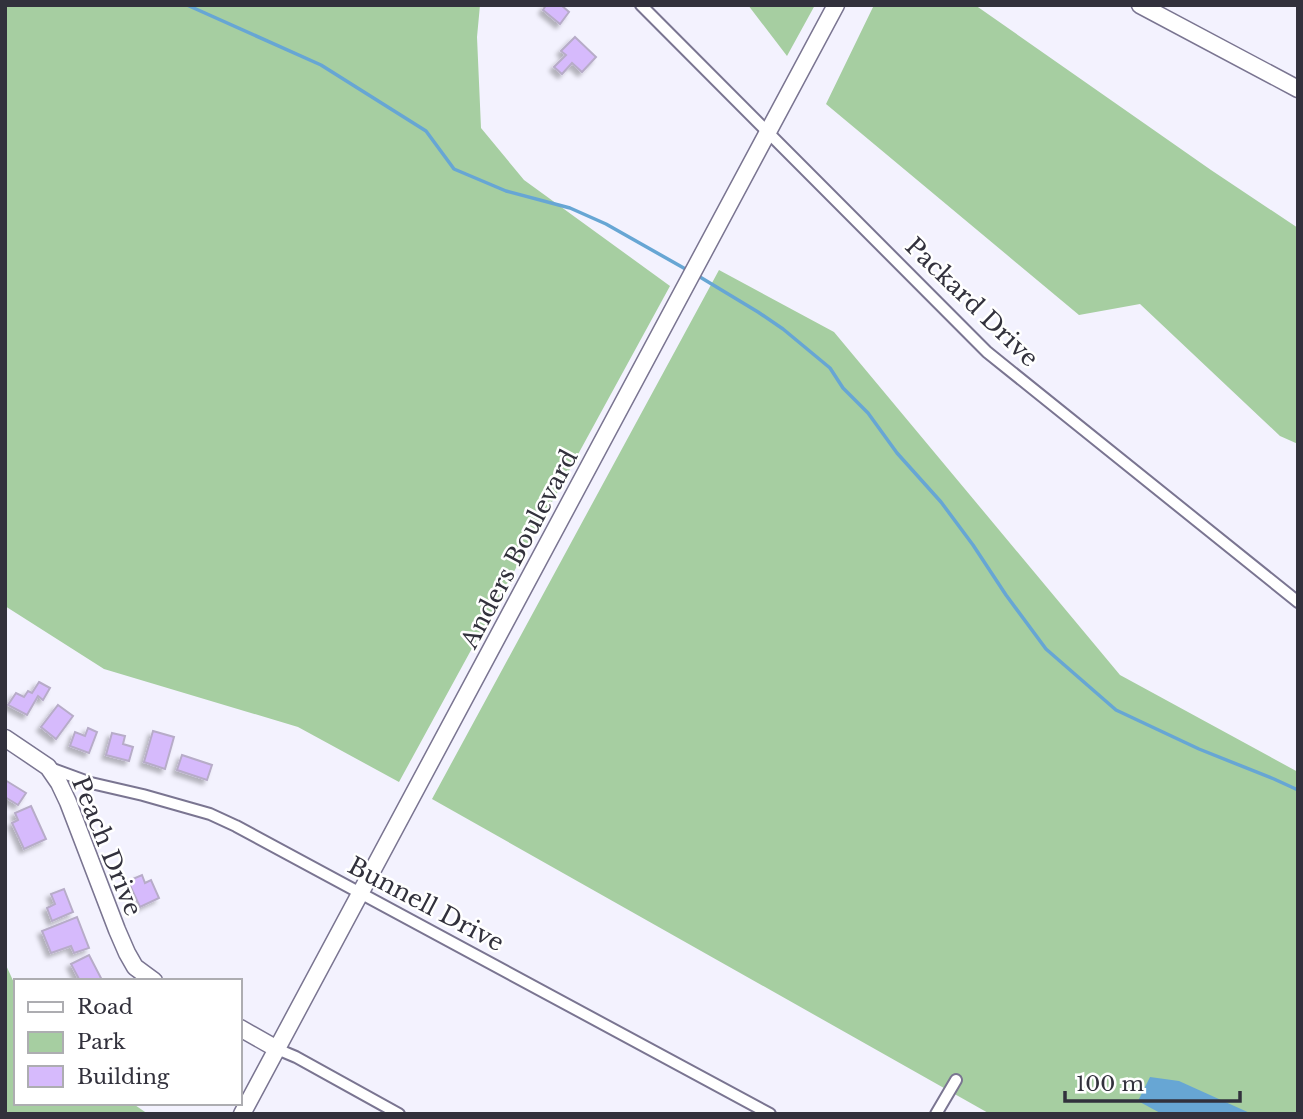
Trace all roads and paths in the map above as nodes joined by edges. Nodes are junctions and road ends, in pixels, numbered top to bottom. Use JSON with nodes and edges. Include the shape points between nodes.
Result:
{"nodes":[{"id":1,"x":641,"y":5,"type":"edge"},
{"id":2,"x":836,"y":5,"type":"edge"},
{"id":3,"x":1140,"y":5,"type":"edge"},
{"id":4,"x":1298,"y":89,"type":"edge"},
{"id":5,"x":768,"y":132,"type":"junction"},
{"id":6,"x":1298,"y":601,"type":"edge"},
{"id":7,"x":5,"y":738,"type":"edge"},
{"id":8,"x":48,"y":767,"type":"junction"},
{"id":9,"x":360,"y":892,"type":"junction"},
{"id":10,"x":151,"y":979,"type":"edge"},
{"id":11,"x":242,"y":1029,"type":"edge"},
{"id":12,"x":277,"y":1049,"type":"junction"},
{"id":13,"x":956,"y":1080,"type":"dead end"},
{"id":14,"x":242,"y":1114,"type":"edge"},
{"id":15,"x":399,"y":1114,"type":"edge"},
{"id":16,"x":769,"y":1114,"type":"edge"},
{"id":17,"x":936,"y":1114,"type":"edge"}],
"edges":[{"from":1,"to":5,"type":"street","name":"Packard Drive"},
{"from":2,"to":5,"type":"street","name":"Anders Boulevard"},
{"from":3,"to":4,"type":"street"},
{"from":5,"to":6,"type":"street","name":"Packard Drive","via":[[987,352]]},
{"from":5,"to":9,"type":"street","name":"Anders Boulevard"},
{"from":7,"to":8,"type":"street","name":"Peach Drive"},
{"from":8,"to":9,"type":"street","name":"Bunnell Drive","via":[[210,814]]},
{"from":8,"to":10,"type":"street","name":"Peach Drive","via":[[68,802],[127,953],[135,967]]},
{"from":9,"to":12,"type":"street","name":"Anders Boulevard"},
{"from":9,"to":16,"type":"street","name":"Bunnell Drive"},
{"from":11,"to":12,"type":"street"},
{"from":12,"to":14,"type":"street","name":"Anders Boulevard"},
{"from":12,"to":15,"type":"street"},
{"from":13,"to":17,"type":"street"}]}
